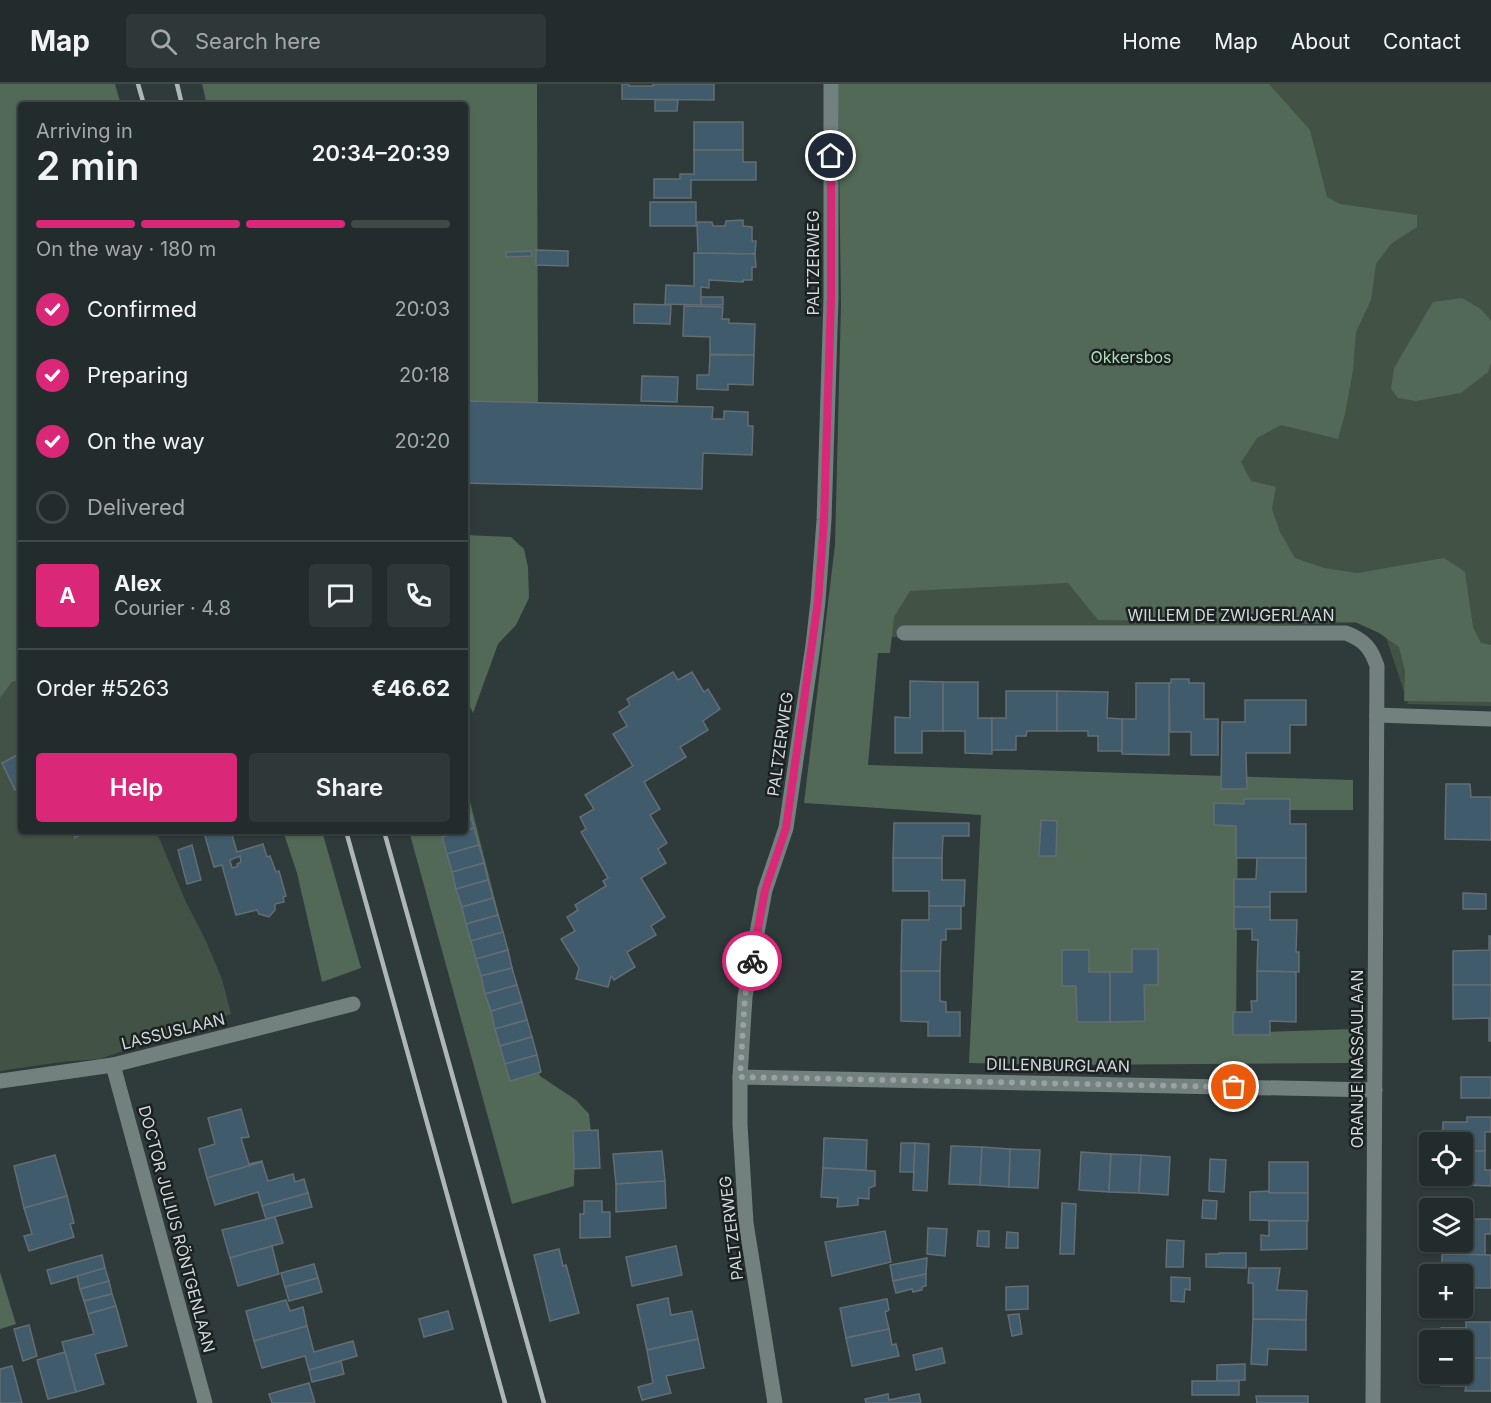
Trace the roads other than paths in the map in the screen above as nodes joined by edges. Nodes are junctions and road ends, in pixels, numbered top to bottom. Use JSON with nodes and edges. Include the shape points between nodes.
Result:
{"nodes":[{"id":1,"x":831,"y":84,"type":"edge"},
{"id":2,"x":904,"y":633,"type":"dead end"},
{"id":3,"x":1377,"y":716,"type":"junction"},
{"id":4,"x":1491,"y":719,"type":"edge"},
{"id":5,"x":352,"y":1004,"type":"dead end"},
{"id":6,"x":113,"y":1065,"type":"junction"},
{"id":7,"x":740,"y":1077,"type":"junction"},
{"id":8,"x":0,"y":1082,"type":"edge"},
{"id":9,"x":1375,"y":1090,"type":"junction"},
{"id":10,"x":205,"y":1403,"type":"edge"},
{"id":11,"x":775,"y":1403,"type":"edge"},
{"id":12,"x":1373,"y":1403,"type":"edge"}],
"edges":[{"from":1,"to":7,"type":"street","name":"PALTZERWEG","via":[[831,299],[818,601],[786,828],[765,890],[745,996]]},
{"from":2,"to":3,"type":"street","name":"WILLEM DE ZWIJGERLAAN","via":[[1346,633],[1367,644],[1375,660]]},
{"from":3,"to":4,"type":"street"},
{"from":3,"to":9,"type":"street","name":"ORANJE NASSAULAAN"},
{"from":5,"to":6,"type":"street","name":"LASSUSLAAN"},
{"from":6,"to":8,"type":"street","name":"LASSUSLAAN"},
{"from":6,"to":10,"type":"street","name":"DOCTOR JULIUS RÖNTGENLAAN"},
{"from":7,"to":9,"type":"street","name":"DILLENBURGLAAN"},
{"from":7,"to":11,"type":"street","name":"PALTZERWEG","via":[[746,1223]]},
{"from":9,"to":12,"type":"street","name":"ORANJE NASSAULAAN"}]}
